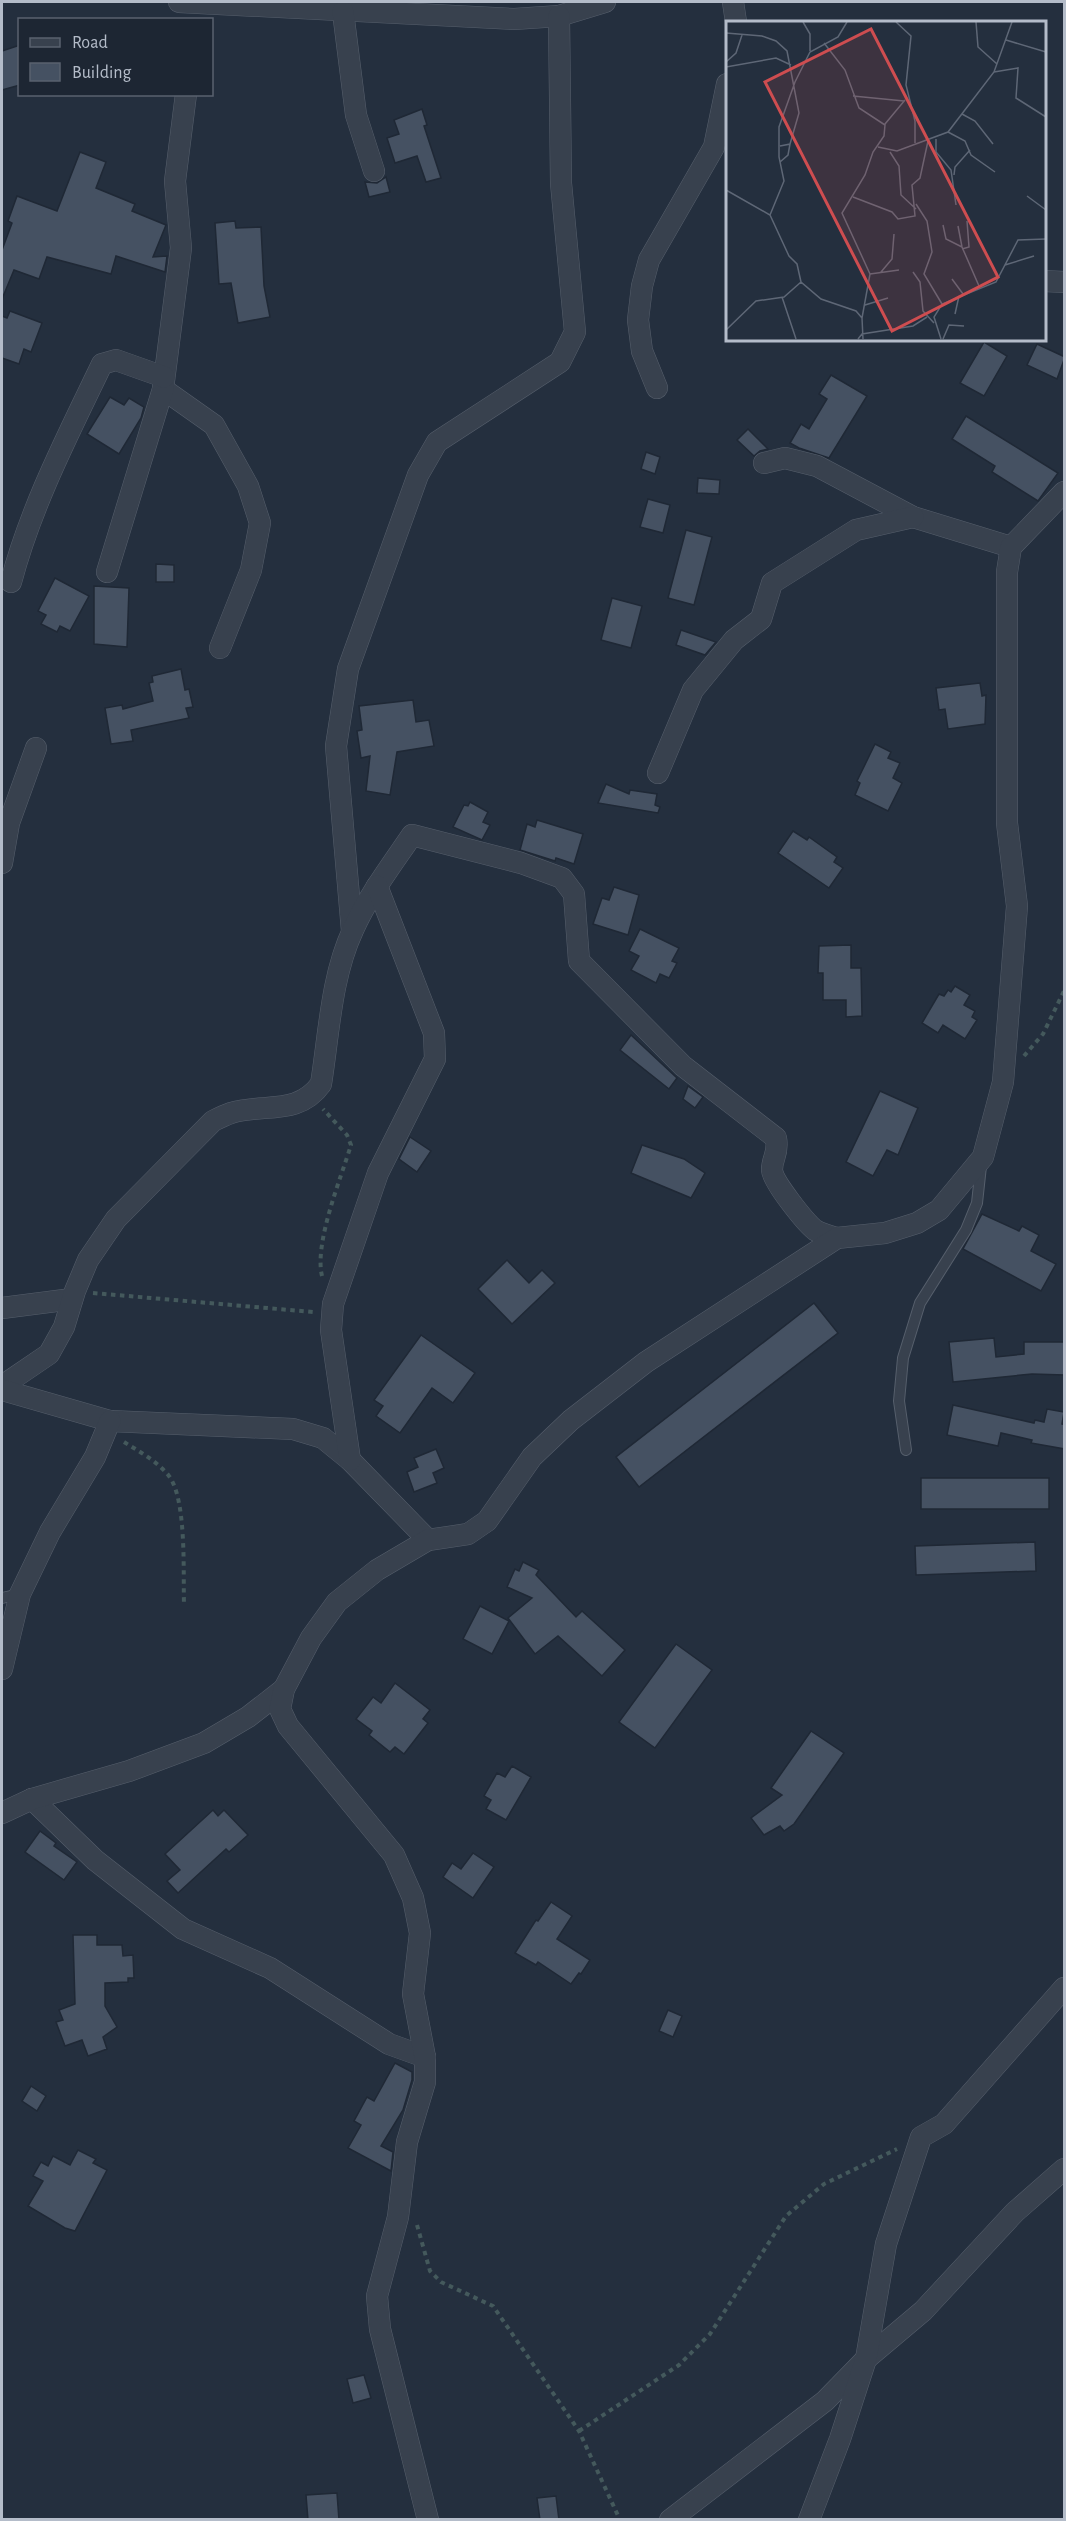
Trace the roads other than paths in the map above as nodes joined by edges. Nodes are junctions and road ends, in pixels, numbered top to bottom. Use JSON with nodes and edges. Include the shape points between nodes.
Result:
{"nodes":[{"id":1,"x":605,"y":2,"type":"edge"},
{"id":2,"x":733,"y":2,"type":"edge"},
{"id":3,"x":386,"y":7,"type":"edge"},
{"id":4,"x":182,"y":8,"type":"edge"},
{"id":5,"x":343,"y":12,"type":"junction"},
{"id":6,"x":559,"y":16,"type":"junction"},
{"id":7,"x":736,"y":21,"type":"edge"},
{"id":8,"x":726,"y":89,"type":"edge"},
{"id":9,"x":186,"y":96,"type":"edge"},
{"id":10,"x":374,"y":171,"type":"dead end"},
{"id":11,"x":1045,"y":281,"type":"edge"},
{"id":12,"x":1065,"y":282,"type":"edge"},
{"id":13,"x":163,"y":383,"type":"junction"},
{"id":14,"x":657,"y":388,"type":"dead end"},
{"id":15,"x":764,"y":464,"type":"dead end"},
{"id":16,"x":1065,"y":492,"type":"edge"},
{"id":17,"x":913,"y":517,"type":"junction"},
{"id":18,"x":1011,"y":547,"type":"junction"},
{"id":19,"x":107,"y":572,"type":"dead end"},
{"id":20,"x":11,"y":582,"type":"dead end"},
{"id":21,"x":220,"y":648,"type":"dead end"},
{"id":22,"x":36,"y":748,"type":"dead end"},
{"id":23,"x":658,"y":773,"type":"dead end"},
{"id":24,"x":2,"y":863,"type":"edge"},
{"id":25,"x":376,"y":886,"type":"junction"},
{"id":26,"x":352,"y":931,"type":"junction"},
{"id":27,"x":983,"y":1157,"type":"junction"},
{"id":28,"x":837,"y":1238,"type":"junction"},
{"id":29,"x":73,"y":1295,"type":"junction"},
{"id":30,"x":2,"y":1308,"type":"edge"},
{"id":31,"x":2,"y":1388,"type":"edge"},
{"id":32,"x":108,"y":1426,"type":"junction"},
{"id":33,"x":906,"y":1450,"type":"dead end"},
{"id":34,"x":350,"y":1460,"type":"junction"},
{"id":35,"x":428,"y":1540,"type":"junction"},
{"id":36,"x":11,"y":1596,"type":"edge"},
{"id":37,"x":2,"y":1669,"type":"edge"},
{"id":38,"x":284,"y":1689,"type":"junction"},
{"id":39,"x":32,"y":1799,"type":"junction"},
{"id":40,"x":2,"y":1813,"type":"edge"},
{"id":41,"x":1065,"y":1988,"type":"edge"},
{"id":42,"x":425,"y":2057,"type":"junction"},
{"id":43,"x":1065,"y":2169,"type":"edge"},
{"id":44,"x":866,"y":2359,"type":"junction"},
{"id":45,"x":428,"y":2520,"type":"edge"},
{"id":46,"x":670,"y":2520,"type":"edge"},
{"id":47,"x":808,"y":2520,"type":"edge"}],
"edges":[{"from":1,"to":6,"type":"street"},
{"from":2,"to":7,"type":"street"},
{"from":3,"to":5,"type":"street"},
{"from":3,"to":6,"type":"street","via":[[514,19]]},
{"from":4,"to":5,"type":"street"},
{"from":5,"to":10,"type":"street","via":[[356,115]]},
{"from":6,"to":26,"type":"street","via":[[561,183],[575,333],[560,362],[437,442],[418,475],[348,669],[336,746]]},
{"from":8,"to":14,"type":"street","via":[[714,147],[649,260],[642,286],[638,320],[642,351]]},
{"from":9,"to":13,"type":"street","via":[[175,181],[181,248]]},
{"from":11,"to":12,"type":"street"},
{"from":13,"to":19,"type":"street"},
{"from":13,"to":20,"type":"street","via":[[116,360],[102,364],[57,460],[20,549]]},
{"from":13,"to":21,"type":"street","via":[[214,425],[248,486],[260,523],[251,570]]},
{"from":15,"to":17,"type":"street","via":[[785,458],[817,466]]},
{"from":16,"to":18,"type":"street"},
{"from":17,"to":18,"type":"street"},
{"from":17,"to":23,"type":"street","via":[[856,530],[772,583],[761,619],[734,640],[693,690]]},
{"from":18,"to":27,"type":"street","via":[[1007,572],[1007,823],[1017,906],[1003,1083]]},
{"from":22,"to":24,"type":"street","via":[[9,823]]},
{"from":25,"to":26,"type":"street"},
{"from":25,"to":28,"type":"street","via":[[412,835],[562,878],[574,894],[579,961],[683,1066],[776,1138],[778,1150],[772,1170],[776,1180],[804,1220],[817,1232]]},
{"from":25,"to":34,"type":"street","via":[[434,1033],[435,1059],[378,1173],[333,1309],[331,1330]]},
{"from":26,"to":29,"type":"street","via":[[338,980],[321,1084],[311,1097],[295,1104],[231,1113],[213,1121],[116,1219],[88,1260]]},
{"from":27,"to":28,"type":"street","via":[[939,1210],[917,1223],[885,1233]]},
{"from":27,"to":33,"type":"lane","via":[[977,1203],[966,1230],[920,1303],[903,1358],[899,1401]]},
{"from":28,"to":35,"type":"street","via":[[646,1362],[571,1420],[532,1457],[487,1521],[468,1534]]},
{"from":29,"to":30,"type":"street"},
{"from":29,"to":31,"type":"street","via":[[64,1327],[49,1354]]},
{"from":31,"to":32,"type":"street"},
{"from":32,"to":34,"type":"street","via":[[293,1429],[323,1438]]},
{"from":32,"to":36,"type":"street","via":[[95,1457]]},
{"from":34,"to":35,"type":"street"},
{"from":35,"to":38,"type":"street","via":[[377,1570],[337,1602],[311,1638]]},
{"from":36,"to":37,"type":"street"},
{"from":38,"to":39,"type":"street","via":[[248,1717],[204,1743],[129,1771]]},
{"from":38,"to":42,"type":"street","via":[[280,1709],[288,1726],[394,1855],[413,1898],[420,1933],[413,1994]]},
{"from":39,"to":40,"type":"street"},
{"from":39,"to":42,"type":"street","via":[[95,1860],[183,1929],[270,1968],[388,2044]]},
{"from":41,"to":44,"type":"street","via":[[944,2124],[921,2137],[886,2244]]},
{"from":42,"to":45,"type":"street","via":[[425,2082],[407,2142],[398,2217],[377,2296],[380,2329]]},
{"from":43,"to":44,"type":"street","via":[[1015,2212],[923,2311]]},
{"from":44,"to":46,"type":"street","via":[[825,2401]]},
{"from":44,"to":47,"type":"street"}]}
